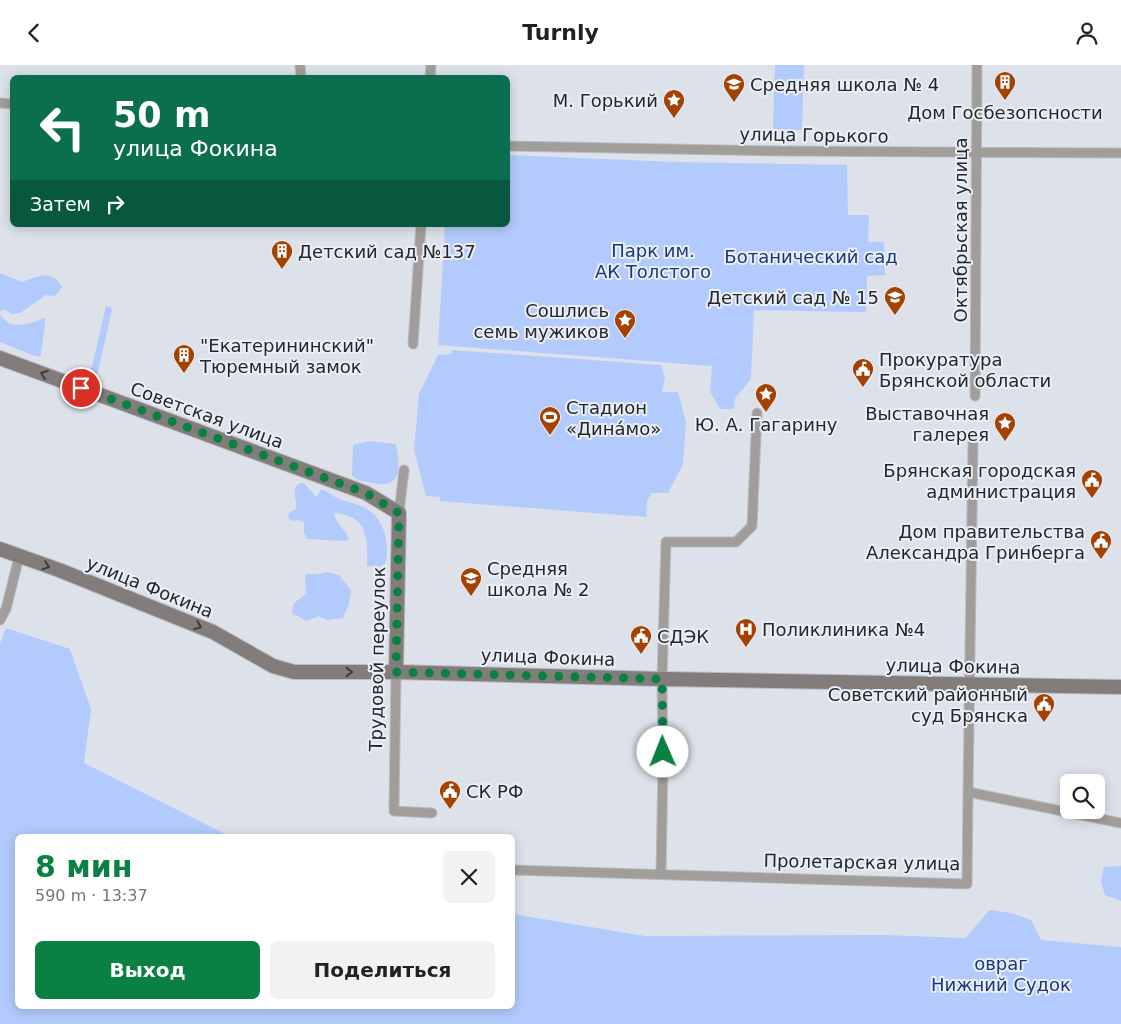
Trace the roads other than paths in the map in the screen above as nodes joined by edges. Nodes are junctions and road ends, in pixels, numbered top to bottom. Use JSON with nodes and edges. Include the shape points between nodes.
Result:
{"nodes":[{"id":1,"x":977,"y":65,"type":"edge"},
{"id":2,"x":510,"y":146,"type":"edge"},
{"id":3,"x":977,"y":153,"type":"junction"},
{"id":4,"x":1121,"y":153,"type":"edge"},
{"id":5,"x":421,"y":227,"type":"edge"},
{"id":6,"x":413,"y":344,"type":"dead end"},
{"id":7,"x":0,"y":358,"type":"edge"},
{"id":8,"x":975,"y":396,"type":"dead end"},
{"id":9,"x":757,"y":413,"type":"dead end"},
{"id":10,"x":973,"y":441,"type":"dead end"},
{"id":11,"x":404,"y":470,"type":"dead end"},
{"id":12,"x":399,"y":513,"type":"junction"},
{"id":13,"x":0,"y":549,"type":"edge"},
{"id":14,"x":19,"y":557,"type":"junction"},
{"id":15,"x":0,"y":620,"type":"edge"},
{"id":16,"x":396,"y":672,"type":"junction"},
{"id":17,"x":662,"y":679,"type":"junction"},
{"id":18,"x":970,"y":685,"type":"junction"},
{"id":19,"x":1121,"y":687,"type":"edge"},
{"id":20,"x":968,"y":792,"type":"junction"},
{"id":21,"x":432,"y":813,"type":"dead end"},
{"id":22,"x":1121,"y":823,"type":"edge"},
{"id":23,"x":515,"y":870,"type":"edge"},
{"id":24,"x":661,"y":873,"type":"junction"}],
"edges":[{"from":1,"to":3,"type":"street","name":"Октябрьская улица"},
{"from":2,"to":3,"type":"street","name":"улица Горького"},
{"from":3,"to":4,"type":"street","name":"улица Горького"},
{"from":3,"to":8,"type":"street","name":"Октябрьская улица"},
{"from":5,"to":6,"type":"street"},
{"from":12,"to":7,"type":"main road","name":"Советская улица","one_way":true,"via":[[366,493]]},
{"from":9,"to":17,"type":"street","via":[[752,526],[736,542],[666,542]]},
{"from":10,"to":18,"type":"street"},
{"from":11,"to":12,"type":"street","name":"Трудовой переулок"},
{"from":12,"to":16,"type":"main road","name":"Трудовой переулок"},
{"from":13,"to":14,"type":"main road","name":"улица Фокина"},
{"from":14,"to":15,"type":"street","via":[[6,609]]},
{"from":14,"to":16,"type":"main road","name":"улица Фокина","one_way":true,"via":[[213,632],[272,667],[294,672]]},
{"from":16,"to":17,"type":"main road","name":"улица Фокина"},
{"from":16,"to":21,"type":"street","name":"Трудовой переулок","via":[[394,811]]},
{"from":17,"to":18,"type":"main road","name":"улица Фокина"},
{"from":17,"to":24,"type":"street"},
{"from":18,"to":19,"type":"main road","name":"улица Фокина"},
{"from":18,"to":20,"type":"street"},
{"from":20,"to":22,"type":"street"},
{"from":20,"to":24,"type":"street","name":"Пролетарская улица","via":[[967,884]]},
{"from":23,"to":24,"type":"street","name":"Пролетарская улица"}]}
